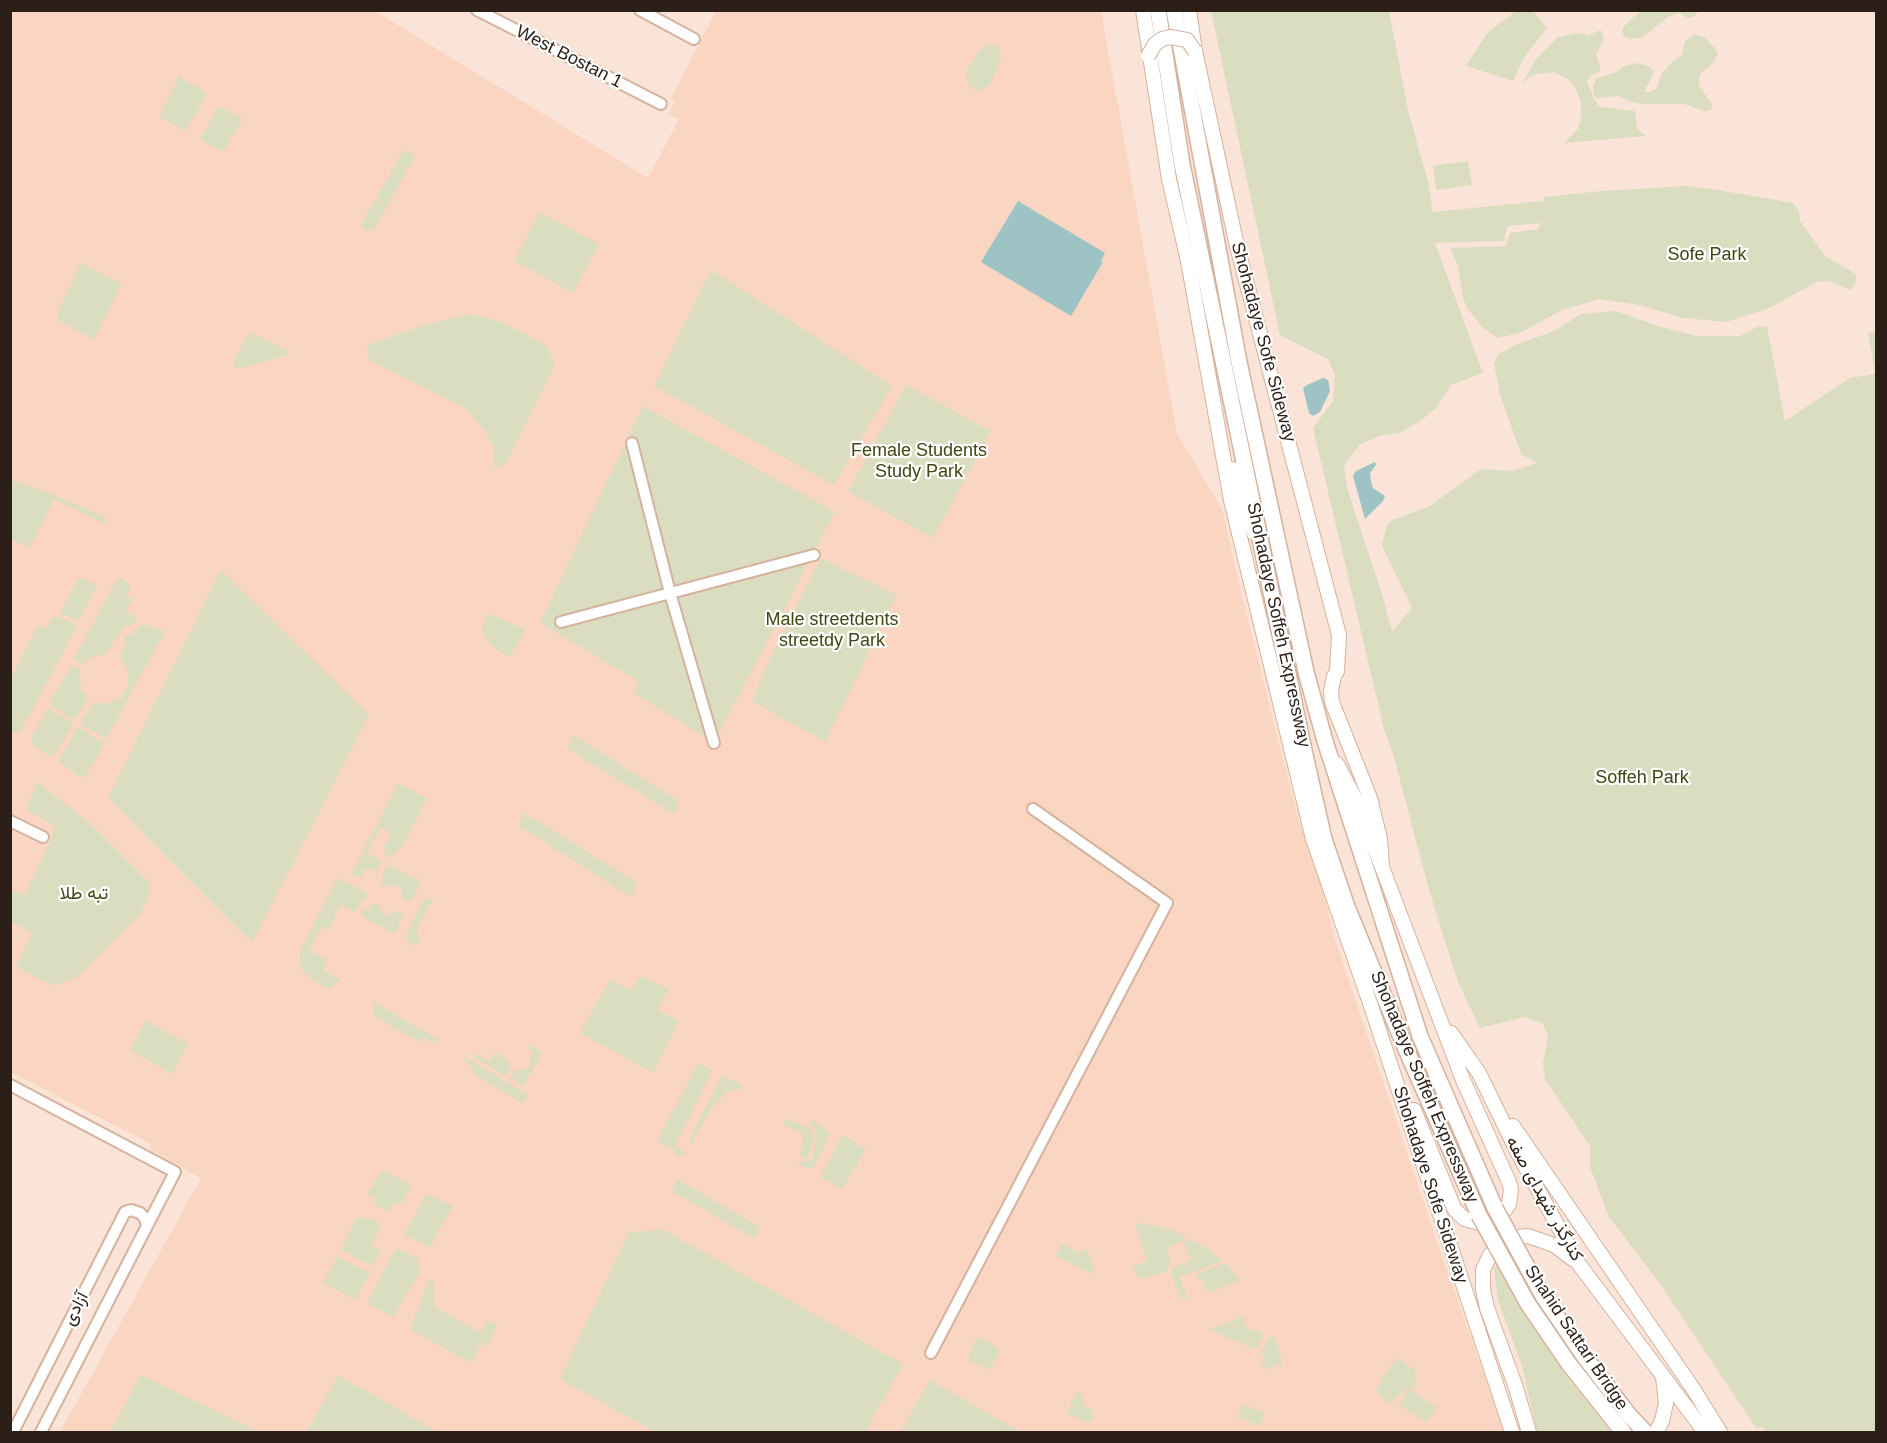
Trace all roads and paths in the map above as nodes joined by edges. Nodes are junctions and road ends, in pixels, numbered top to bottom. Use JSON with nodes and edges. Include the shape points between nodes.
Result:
{"nodes":[{"id":1,"x":640,"y":10,"type":"edge"},
{"id":2,"x":1143,"y":10,"type":"edge"},
{"id":3,"x":1158,"y":10,"type":"edge"},
{"id":4,"x":1174,"y":10,"type":"edge"},
{"id":5,"x":1189,"y":10,"type":"edge"},
{"id":6,"x":478,"y":11,"type":"edge"},
{"id":7,"x":694,"y":39,"type":"dead end"},
{"id":8,"x":1194,"y":51,"type":"junction"},
{"id":9,"x":1148,"y":56,"type":"junction"},
{"id":10,"x":1172,"y":98,"type":"junction"},
{"id":11,"x":661,"y":104,"type":"dead end"},
{"id":12,"x":1215,"y":408,"type":"junction"},
{"id":13,"x":632,"y":443,"type":"dead end"},
{"id":14,"x":814,"y":555,"type":"dead end"},
{"id":15,"x":670,"y":593,"type":"junction"},
{"id":16,"x":1274,"y":608,"type":"junction"},
{"id":17,"x":561,"y":622,"type":"dead end"},
{"id":18,"x":1325,"y":741,"type":"junction"},
{"id":19,"x":714,"y":743,"type":"dead end"},
{"id":20,"x":1033,"y":809,"type":"dead end"},
{"id":21,"x":10,"y":821,"type":"edge"},
{"id":22,"x":43,"y":837,"type":"dead end"},
{"id":23,"x":1382,"y":867,"type":"junction"},
{"id":24,"x":1371,"y":1005,"type":"junction"},
{"id":25,"x":1438,"y":1014,"type":"junction"},
{"id":26,"x":1479,"y":1074,"type":"junction"},
{"id":27,"x":10,"y":1085,"type":"edge"},
{"id":28,"x":1495,"y":1208,"type":"joint"},
{"id":29,"x":1479,"y":1215,"type":"joint"},
{"id":30,"x":147,"y":1226,"type":"junction"},
{"id":31,"x":1578,"y":1263,"type":"junction"},
{"id":32,"x":931,"y":1353,"type":"dead end"},
{"id":33,"x":1663,"y":1376,"type":"junction"},
{"id":34,"x":13,"y":1432,"type":"edge"},
{"id":35,"x":41,"y":1432,"type":"edge"},
{"id":36,"x":1512,"y":1432,"type":"edge"},
{"id":37,"x":1529,"y":1432,"type":"edge"},
{"id":38,"x":1623,"y":1432,"type":"edge"},
{"id":39,"x":1646,"y":1432,"type":"edge"},
{"id":40,"x":1656,"y":1432,"type":"edge"},
{"id":41,"x":1705,"y":1432,"type":"edge"},
{"id":42,"x":1720,"y":1432,"type":"edge"}],
"edges":[{"from":1,"to":7,"type":"street"},
{"from":2,"to":9,"type":"main road","name":"Shohadaye Sofe Sideway"},
{"from":3,"to":10,"type":"highway","name":"Shohadaye Soffeh Expressway"},
{"from":4,"to":18,"type":"highway","name":"Shohadaye Soffeh Expressway","via":[[1239,362],[1306,672]]},
{"from":5,"to":8,"type":"main road","name":"Shohadaye Sofe Sideway"},
{"from":6,"to":11,"type":"street","name":"West Bostan 1"},
{"from":8,"to":9,"type":"main road","bridge":true,"via":[[1187,40],[1170,37],[1155,44]]},
{"from":8,"to":23,"type":"main road","name":"Shohadaye Sofe Sideway","via":[[1237,246],[1339,635],[1332,702],[1370,798]]},
{"from":9,"to":12,"type":"main road","name":"Shohadaye Sofe Sideway"},
{"from":10,"to":12,"type":"main road","via":[[1179,178]]},
{"from":10,"to":16,"type":"highway","name":"Shohadaye Soffeh Expressway","via":[[1182,164]]},
{"from":12,"to":16,"type":"main road"},
{"from":12,"to":24,"type":"main road","name":"Shohadaye Sofe Sideway","via":[[1232,500],[1313,839]]},
{"from":13,"to":15,"type":"street"},
{"from":14,"to":15,"type":"street"},
{"from":15,"to":17,"type":"street"},
{"from":15,"to":19,"type":"street"},
{"from":16,"to":29,"type":"highway","name":"Shohadaye Soffeh Expressway","via":[[1324,839],[1347,907]]},
{"from":18,"to":23,"type":"main road","via":[[1358,804]]},
{"from":18,"to":28,"type":"highway","name":"Shohadaye Soffeh Expressway","via":[[1420,1036]]},
{"from":20,"to":32,"type":"street","via":[[1167,903]]},
{"from":21,"to":22,"type":"street"},
{"from":23,"to":25,"type":"main road"},
{"from":24,"to":25,"type":"main road","via":[[1454,1208],[1472,1222],[1487,1223],[1506,1211],[1511,1189]]},
{"from":24,"to":36,"type":"main road","name":"Shohadaye Sofe Sideway"},
{"from":25,"to":26,"type":"main road","name":"کنارگذر شهدای صفه"},
{"from":26,"to":31,"type":"main road","name":"کنارگذر شهدای صفه"},
{"from":26,"to":42,"type":"main road"},
{"from":27,"to":30,"type":"street","name":"آزادی","via":[[175,1172]]},
{"from":28,"to":39,"type":"highway","name":"Shahid Sattari Bridge","bridge":true,"via":[[1543,1296],[1584,1356]]},
{"from":29,"to":38,"type":"highway","name":"Shahid Sattari Bridge","bridge":true,"via":[[1528,1304]]},
{"from":30,"to":34,"type":"street","name":"آزادی","via":[[140,1213],[125,1212]]},
{"from":30,"to":35,"type":"street","name":"آزادی"},
{"from":31,"to":33,"type":"main road","name":"کنارگذر شهدای صفه"},
{"from":31,"to":37,"type":"main road","via":[[1554,1245],[1528,1236],[1502,1245],[1483,1270],[1487,1308]]},
{"from":33,"to":40,"type":"main road","via":[[1666,1403]]},
{"from":33,"to":41,"type":"main road","name":"کنارگذر شهدای صفه"}]}
